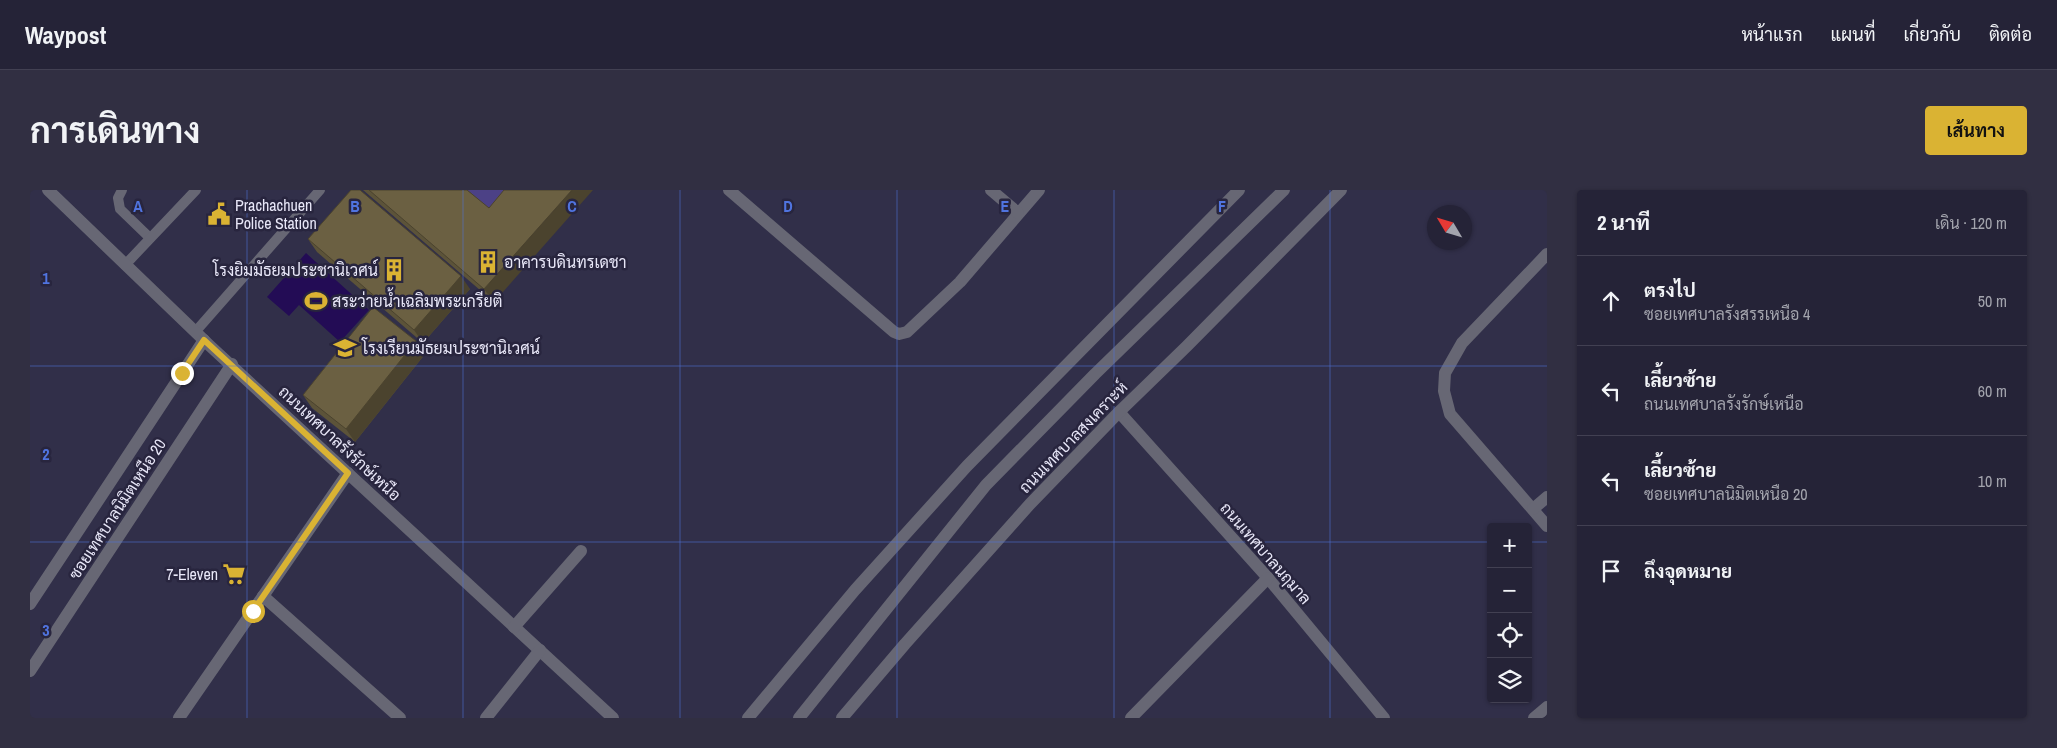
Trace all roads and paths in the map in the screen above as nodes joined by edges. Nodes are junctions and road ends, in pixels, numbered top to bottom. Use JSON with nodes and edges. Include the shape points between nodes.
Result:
{"nodes":[{"id":1,"x":48,"y":190,"type":"edge"},
{"id":2,"x":122,"y":190,"type":"edge"},
{"id":3,"x":196,"y":190,"type":"edge"},
{"id":4,"x":320,"y":190,"type":"edge"},
{"id":5,"x":729,"y":190,"type":"edge"},
{"id":6,"x":991,"y":190,"type":"edge"},
{"id":7,"x":1039,"y":190,"type":"edge"},
{"id":8,"x":1240,"y":190,"type":"edge"},
{"id":9,"x":1284,"y":190,"type":"edge"},
{"id":10,"x":1341,"y":190,"type":"edge"},
{"id":11,"x":1018,"y":213,"type":"junction"},
{"id":12,"x":150,"y":238,"type":"junction"},
{"id":13,"x":1547,"y":254,"type":"edge"},
{"id":14,"x":125,"y":265,"type":"junction"},
{"id":15,"x":200,"y":336,"type":"junction"},
{"id":16,"x":232,"y":364,"type":"junction"},
{"id":17,"x":1119,"y":412,"type":"junction"},
{"id":18,"x":348,"y":473,"type":"junction"},
{"id":19,"x":1547,"y":497,"type":"edge"},
{"id":20,"x":1533,"y":510,"type":"junction"},
{"id":21,"x":1547,"y":526,"type":"edge"},
{"id":22,"x":581,"y":551,"type":"dead end"},
{"id":23,"x":1268,"y":578,"type":"junction"},
{"id":24,"x":263,"y":596,"type":"junction"},
{"id":25,"x":30,"y":604,"type":"edge"},
{"id":26,"x":514,"y":627,"type":"junction"},
{"id":27,"x":540,"y":650,"type":"junction"},
{"id":28,"x":30,"y":671,"type":"edge"},
{"id":29,"x":1547,"y":708,"type":"edge"},
{"id":30,"x":179,"y":718,"type":"edge"},
{"id":31,"x":400,"y":718,"type":"edge"},
{"id":32,"x":486,"y":718,"type":"edge"},
{"id":33,"x":613,"y":718,"type":"edge"},
{"id":34,"x":748,"y":718,"type":"edge"},
{"id":35,"x":799,"y":718,"type":"edge"},
{"id":36,"x":842,"y":718,"type":"edge"},
{"id":37,"x":1131,"y":718,"type":"edge"},
{"id":38,"x":1384,"y":718,"type":"edge"},
{"id":39,"x":1534,"y":718,"type":"edge"}],
"edges":[{"from":1,"to":14,"type":"street","name":"ถนนเทศบาลรังรักษ์เหนือ"},
{"from":2,"to":12,"type":"lane","via":[[118,198],[120,209]]},
{"from":3,"to":12,"type":"lane"},
{"from":4,"to":15,"type":"lane"},
{"from":5,"to":11,"type":"street","via":[[899,334],[907,332],[960,282]]},
{"from":6,"to":11,"type":"street"},
{"from":7,"to":11,"type":"street"},
{"from":8,"to":34,"type":"street","via":[[967,466],[855,590]]},
{"from":9,"to":35,"type":"street","name":"ถนนเทศบาลสงเคราะห์","via":[[986,485]]},
{"from":10,"to":17,"type":"street","name":"ถนนเทศบาลสงเคราะห์"},
{"from":12,"to":14,"type":"lane"},
{"from":13,"to":20,"type":"street","via":[[1462,343],[1445,373],[1444,391],[1450,414]]},
{"from":14,"to":15,"type":"street","name":"ถนนเทศบาลรังรักษ์เหนือ"},
{"from":15,"to":16,"type":"street","name":"ถนนเทศบาลรังรักษ์เหนือ"},
{"from":15,"to":25,"type":"street","name":"ซอยเทศบาลนิมิตเหนือ 20"},
{"from":16,"to":18,"type":"street","name":"ถนนเทศบาลรังรักษ์เหนือ"},
{"from":16,"to":28,"type":"street","name":"ซอยเทศบาลนิมิตเหนือ 20"},
{"from":17,"to":23,"type":"street","name":"ถนนเทศบาลนฤมาล"},
{"from":17,"to":36,"type":"street","name":"ถนนเทศบาลสงเคราะห์","via":[[1017,519]]},
{"from":18,"to":24,"type":"street"},
{"from":18,"to":26,"type":"street","name":"ถนนเทศบาลรังรักษ์เหนือ"},
{"from":19,"to":20,"type":"street"},
{"from":20,"to":21,"type":"street"},
{"from":22,"to":26,"type":"street"},
{"from":23,"to":37,"type":"street"},
{"from":23,"to":38,"type":"street","name":"ถนนเทศบาลนฤมาล"},
{"from":24,"to":30,"type":"street"},
{"from":24,"to":31,"type":"street"},
{"from":26,"to":27,"type":"street","name":"ถนนเทศบาลรังรักษ์เหนือ"},
{"from":27,"to":32,"type":"street"},
{"from":27,"to":33,"type":"street","name":"ถนนเทศบาลรังรักษ์เหนือ"},
{"from":29,"to":39,"type":"street"}]}
